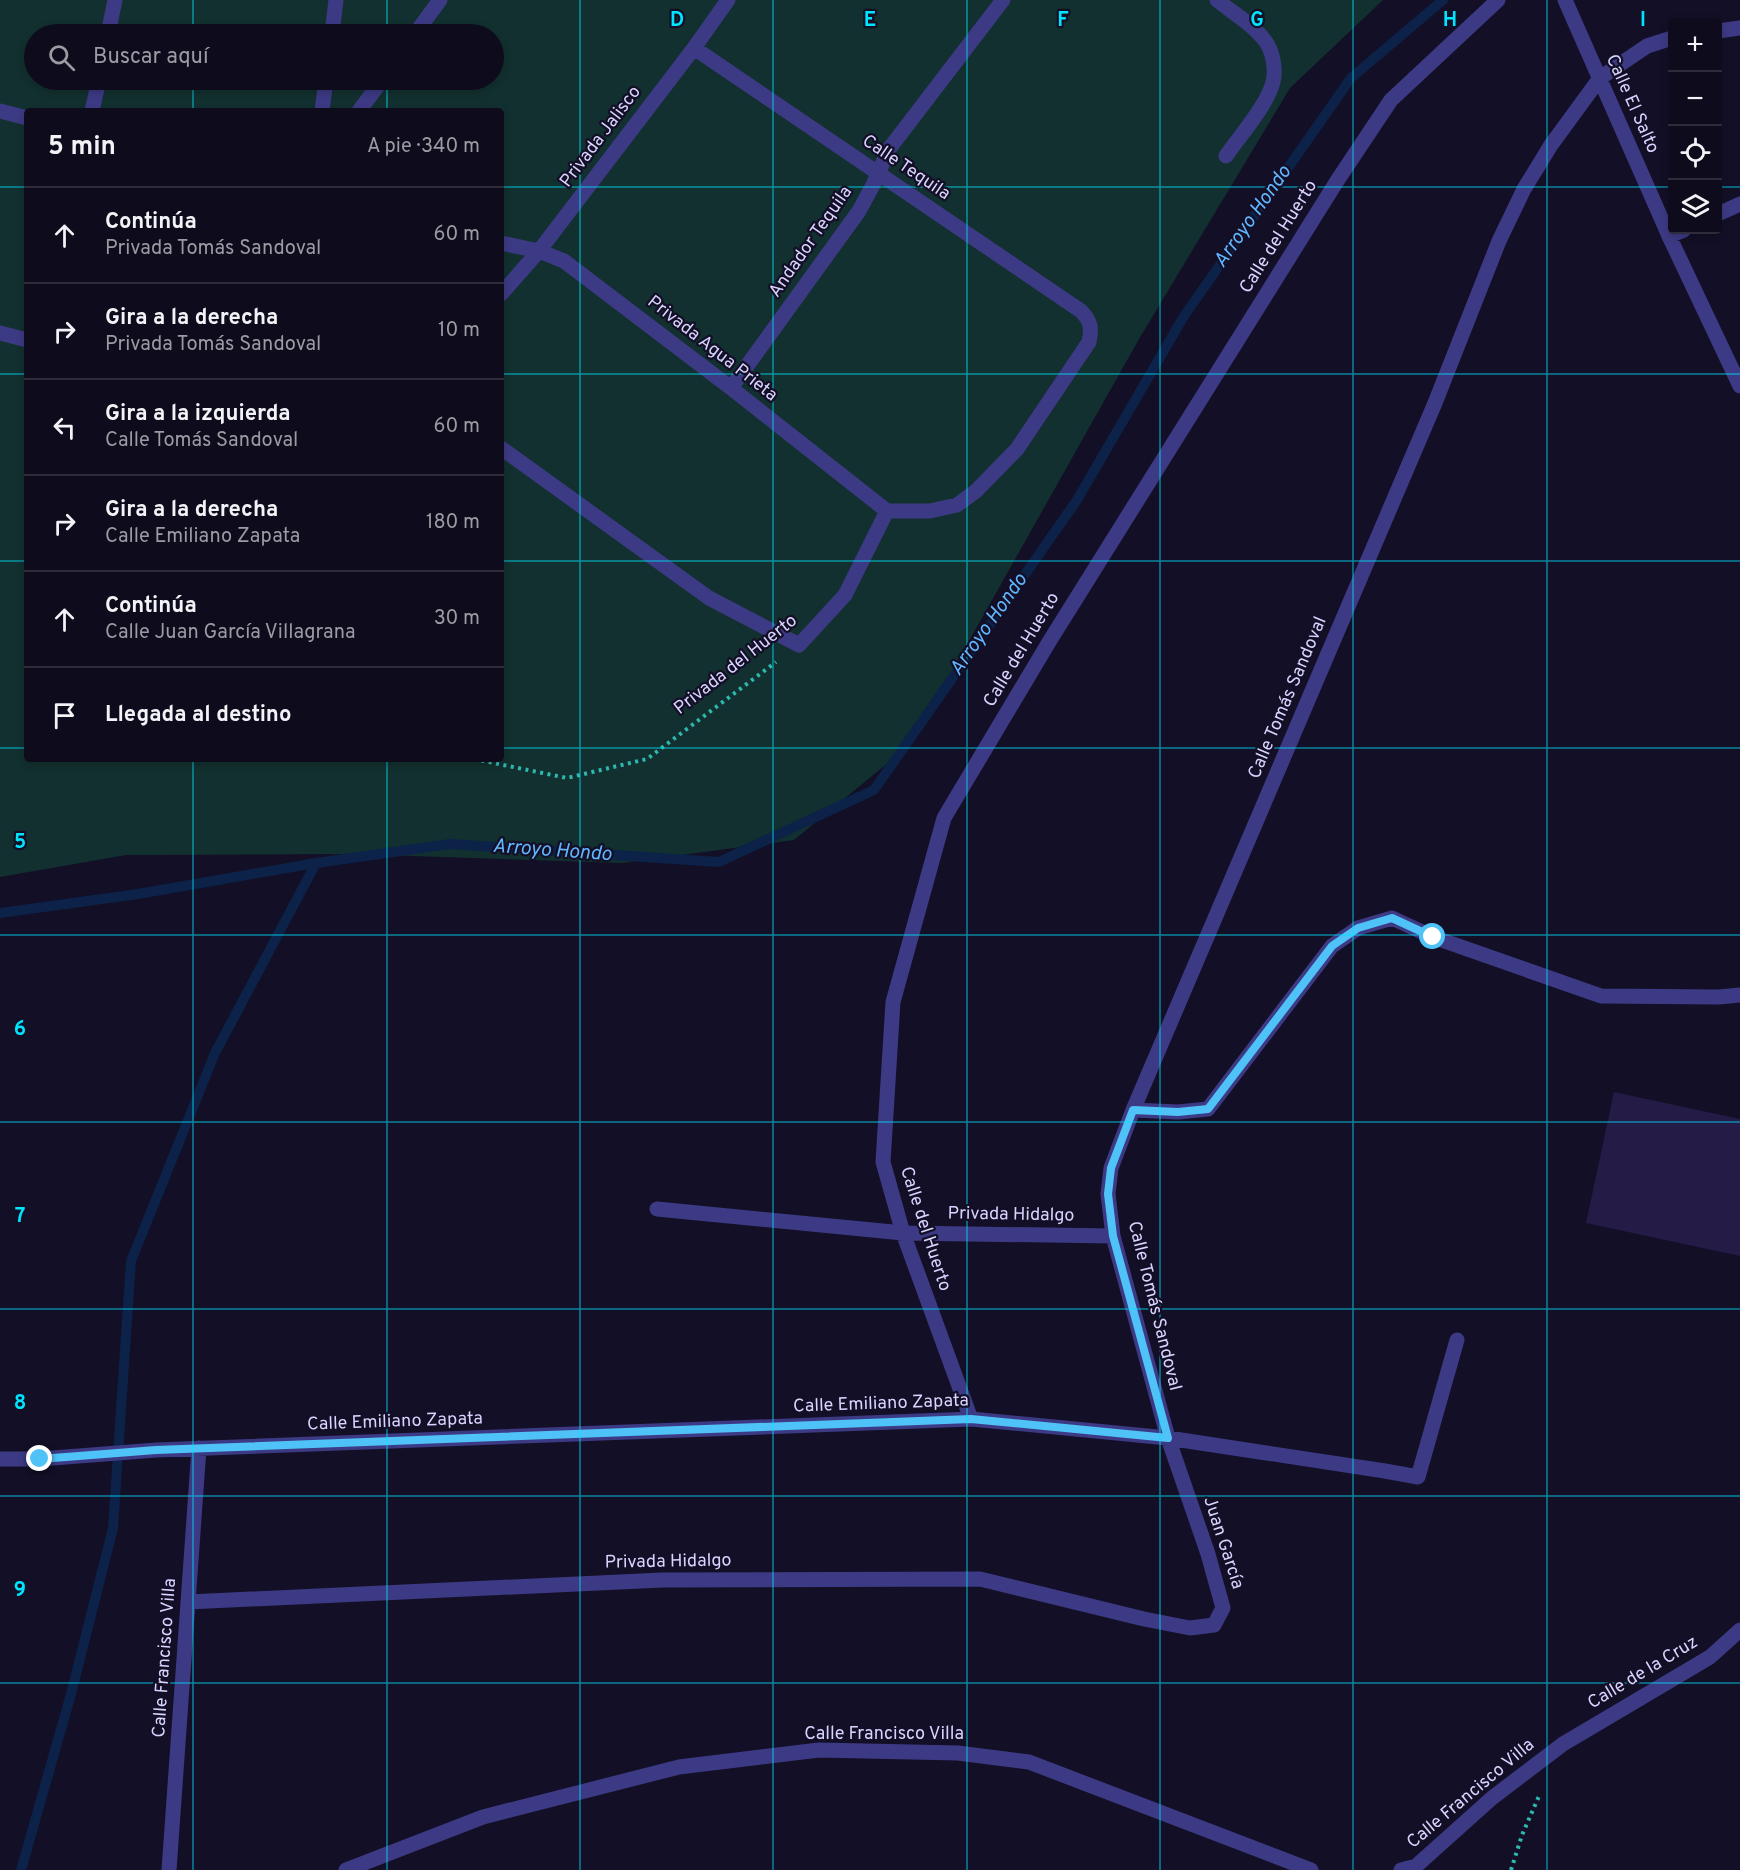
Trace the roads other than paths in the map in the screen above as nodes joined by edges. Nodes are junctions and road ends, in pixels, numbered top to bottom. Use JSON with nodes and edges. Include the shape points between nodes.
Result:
{"nodes":[{"id":1,"x":115,"y":0,"type":"edge"},
{"id":2,"x":336,"y":0,"type":"edge"},
{"id":3,"x":440,"y":0,"type":"edge"},
{"id":4,"x":728,"y":0,"type":"edge"},
{"id":5,"x":1003,"y":0,"type":"edge"},
{"id":6,"x":1217,"y":0,"type":"edge"},
{"id":7,"x":1498,"y":0,"type":"edge"},
{"id":8,"x":1565,"y":0,"type":"edge"},
{"id":9,"x":110,"y":24,"type":"edge"},
{"id":10,"x":333,"y":24,"type":"edge"},
{"id":11,"x":422,"y":24,"type":"edge"},
{"id":12,"x":1740,"y":28,"type":"edge"},
{"id":13,"x":1722,"y":30,"type":"edge"},
{"id":14,"x":1668,"y":39,"type":"edge"},
{"id":15,"x":694,"y":48,"type":"junction"},
{"id":16,"x":1600,"y":78,"type":"junction"},
{"id":17,"x":97,"y":90,"type":"edge"},
{"id":18,"x":325,"y":90,"type":"edge"},
{"id":19,"x":375,"y":90,"type":"edge"},
{"id":20,"x":93,"y":108,"type":"edge"},
{"id":21,"x":322,"y":108,"type":"edge"},
{"id":22,"x":361,"y":108,"type":"edge"},
{"id":23,"x":0,"y":111,"type":"edge"},
{"id":24,"x":24,"y":117,"type":"edge"},
{"id":25,"x":1226,"y":156,"type":"dead end"},
{"id":26,"x":878,"y":173,"type":"junction"},
{"id":27,"x":1740,"y":204,"type":"edge"},
{"id":28,"x":1722,"y":212,"type":"edge"},
{"id":29,"x":1674,"y":234,"type":"edge"},
{"id":30,"x":1669,"y":236,"type":"junction"},
{"id":31,"x":504,"y":244,"type":"edge"},
{"id":32,"x":539,"y":250,"type":"junction"},
{"id":33,"x":504,"y":291,"type":"edge"},
{"id":34,"x":0,"y":333,"type":"edge"},
{"id":35,"x":24,"y":339,"type":"edge"},
{"id":36,"x":1740,"y":386,"type":"edge"},
{"id":37,"x":731,"y":388,"type":"junction"},
{"id":38,"x":504,"y":450,"type":"edge"},
{"id":39,"x":887,"y":511,"type":"junction"},
{"id":40,"x":1740,"y":994,"type":"edge"},
{"id":41,"x":1133,"y":1110,"type":"junction"},
{"id":42,"x":657,"y":1209,"type":"dead end"},
{"id":43,"x":903,"y":1233,"type":"junction"},
{"id":44,"x":1113,"y":1236,"type":"junction"},
{"id":45,"x":1457,"y":1340,"type":"dead end"},
{"id":46,"x":971,"y":1419,"type":"junction"},
{"id":47,"x":1168,"y":1438,"type":"junction"},
{"id":48,"x":199,"y":1449,"type":"junction"},
{"id":49,"x":0,"y":1459,"type":"edge"},
{"id":50,"x":188,"y":1602,"type":"junction"},
{"id":51,"x":1144,"y":1619,"type":"joint"},
{"id":52,"x":1740,"y":1630,"type":"edge"},
{"id":53,"x":1563,"y":1744,"type":"joint"},
{"id":54,"x":169,"y":1870,"type":"edge"},
{"id":55,"x":346,"y":1870,"type":"edge"},
{"id":56,"x":1311,"y":1870,"type":"edge"},
{"id":57,"x":1401,"y":1870,"type":"edge"}],
"edges":[{"from":1,"to":9,"type":"street"},
{"from":2,"to":10,"type":"street"},
{"from":3,"to":11,"type":"street"},
{"from":4,"to":15,"type":"street","name":"Privada Jalisco"},
{"from":5,"to":26,"type":"street","name":"Andador Tequila","via":[[889,149]]},
{"from":6,"to":25,"type":"street","via":[[1267,43],[1273,62],[1273,82],[1264,100]]},
{"from":7,"to":43,"type":"street","name":"Calle del Huerto","via":[[1391,100],[1055,632],[944,818],[893,1002],[883,1162]]},
{"from":8,"to":16,"type":"street","name":"Calle El Salto"},
{"from":12,"to":13,"type":"street"},
{"from":14,"to":16,"type":"street","name":"Calle Tomás Sandoval","via":[[1647,46]]},
{"from":15,"to":26,"type":"street","name":"Calle Tequila"},
{"from":15,"to":32,"type":"street","name":"Privada Jalisco"},
{"from":16,"to":30,"type":"street","name":"Calle El Salto"},
{"from":16,"to":41,"type":"street","name":"Calle Tomás Sandoval","via":[[1551,145],[1499,241],[1435,403]]},
{"from":17,"to":20,"type":"street"},
{"from":18,"to":21,"type":"street"},
{"from":19,"to":22,"type":"street"},
{"from":23,"to":24,"type":"street"},
{"from":26,"to":37,"type":"street","name":"Andador Tequila","via":[[859,212]]},
{"from":26,"to":39,"type":"street","name":"Calle Tequila","via":[[1081,311],[1091,326],[1089,342],[1017,449],[976,491],[957,505],[930,511]]},
{"from":27,"to":28,"type":"street"},
{"from":29,"to":30,"type":"street"},
{"from":30,"to":36,"type":"street","name":"Calle El Salto"},
{"from":31,"to":32,"type":"street","name":"Privada Agua Prieta"},
{"from":32,"to":33,"type":"street","name":"Privada Jalisco"},
{"from":32,"to":37,"type":"street","name":"Privada Agua Prieta","via":[[564,261]]},
{"from":34,"to":35,"type":"street"},
{"from":37,"to":39,"type":"street","name":"Privada Agua Prieta"},
{"from":38,"to":39,"type":"street","name":"Privada del Huerto","via":[[709,598],[799,645],[845,595]]},
{"from":40,"to":41,"type":"street","via":[[1601,996],[1433,937],[1392,918],[1358,928],[1332,946],[1208,1109]]},
{"from":41,"to":44,"type":"street","name":"Calle Tomás Sandoval","via":[[1111,1168],[1108,1194]]},
{"from":42,"to":43,"type":"street","name":"Privada Hidalgo"},
{"from":43,"to":44,"type":"street","name":"Privada Hidalgo"},
{"from":43,"to":46,"type":"street","name":"Calle del Huerto"},
{"from":44,"to":47,"type":"street","name":"Calle Tomás Sandoval"},
{"from":45,"to":47,"type":"street","name":"Calle Emiliano Zapata","via":[[1418,1478]]},
{"from":46,"to":47,"type":"street","name":"Calle Emiliano Zapata"},
{"from":46,"to":48,"type":"street","name":"Calle Emiliano Zapata"},
{"from":47,"to":51,"type":"street","name":"Juan García","via":[[1223,1608],[1214,1625],[1190,1628]]},
{"from":48,"to":49,"type":"street","name":"Calle Emiliano Zapata"},
{"from":48,"to":50,"type":"street","name":"Calle Francisco Villa"},
{"from":50,"to":51,"type":"street","name":"Privada Hidalgo","via":[[662,1580],[980,1579]]},
{"from":50,"to":54,"type":"street","name":"Calle Francisco Villa"},
{"from":52,"to":53,"type":"street","name":"Calle de la Cruz","via":[[1710,1657]]},
{"from":53,"to":57,"type":"street","name":"Calle Francisco Villa","via":[[1492,1798],[1416,1866]]},
{"from":55,"to":56,"type":"street","name":"Calle Francisco Villa","via":[[483,1817],[678,1767],[819,1750],[958,1753],[1029,1762]]}]}
